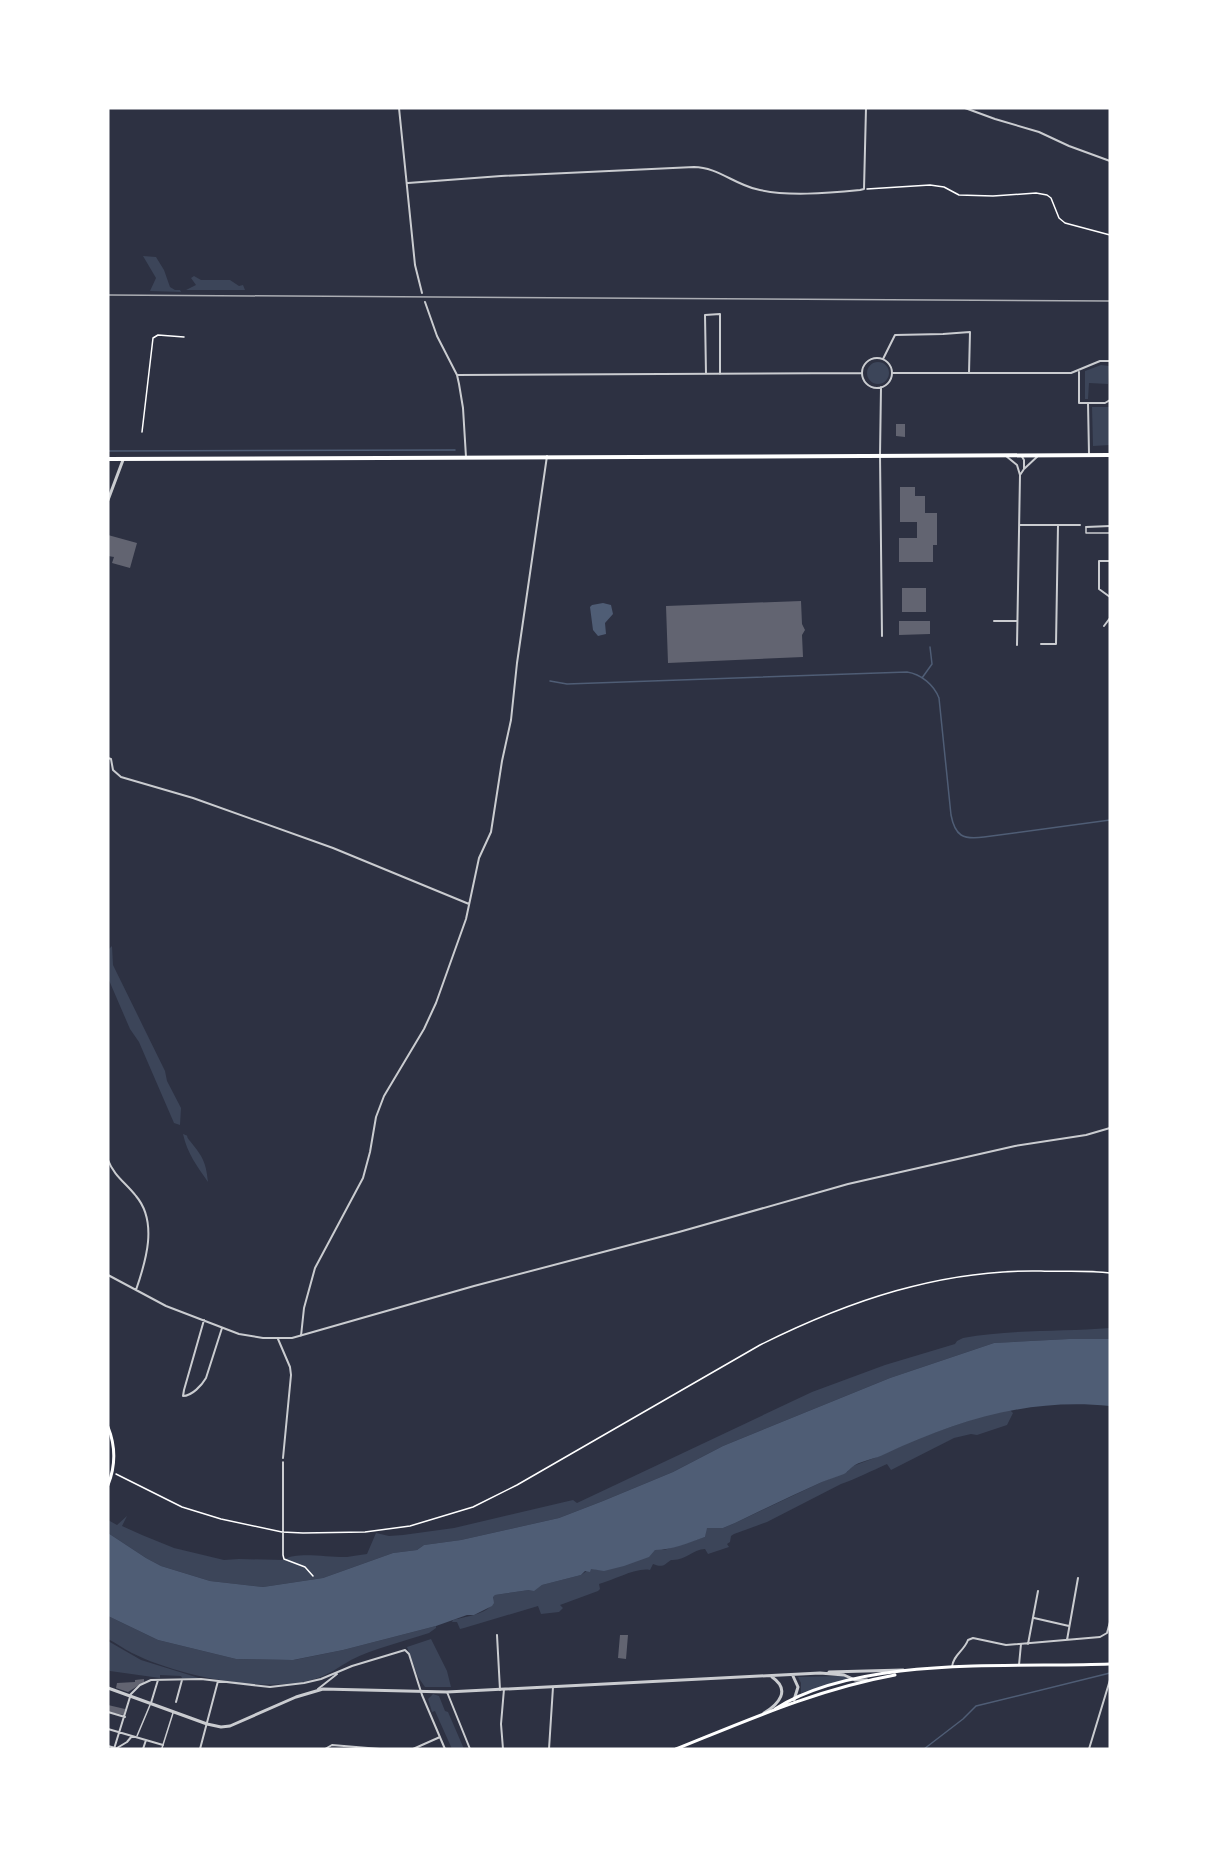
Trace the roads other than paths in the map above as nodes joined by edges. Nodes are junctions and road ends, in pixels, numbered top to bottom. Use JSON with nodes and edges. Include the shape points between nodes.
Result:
{"nodes":[{"id":1,"x":399,"y":108,"type":"edge"},
{"id":2,"x":866,"y":108,"type":"edge"},
{"id":3,"x":965,"y":108,"type":"edge"},
{"id":4,"x":1110,"y":161,"type":"edge"},
{"id":5,"x":408,"y":183,"type":"junction"},
{"id":6,"x":422,"y":294,"type":"dead end"},
{"id":7,"x":425,"y":302,"type":"dead end"},
{"id":8,"x":883,"y":360,"type":"junction"},
{"id":9,"x":1110,"y":361,"type":"edge"},
{"id":10,"x":1078,"y":371,"type":"junction"},
{"id":11,"x":862,"y":373,"type":"junction"},
{"id":12,"x":892,"y":373,"type":"junction"},
{"id":13,"x":969,"y":373,"type":"junction"},
{"id":14,"x":706,"y":374,"type":"junction"},
{"id":15,"x":720,"y":374,"type":"junction"},
{"id":16,"x":457,"y":375,"type":"junction"},
{"id":17,"x":881,"y":387,"type":"junction"},
{"id":18,"x":1110,"y":400,"type":"edge"},
{"id":19,"x":1088,"y":402,"type":"junction"},
{"id":20,"x":880,"y":455,"type":"junction"},
{"id":21,"x":1005,"y":455,"type":"junction"},
{"id":22,"x":1021,"y":455,"type":"junction"},
{"id":23,"x":1040,"y":455,"type":"junction"},
{"id":24,"x":1089,"y":455,"type":"junction"},
{"id":25,"x":1110,"y":455,"type":"edge"},
{"id":26,"x":547,"y":456,"type":"junction"},
{"id":27,"x":466,"y":457,"type":"junction"},
{"id":28,"x":108,"y":459,"type":"edge"},
{"id":29,"x":123,"y":459,"type":"junction"},
{"id":30,"x":1017,"y":465,"type":"junction"},
{"id":31,"x":1024,"y":469,"type":"junction"},
{"id":32,"x":1020,"y":474,"type":"junction"},
{"id":33,"x":108,"y":500,"type":"edge"},
{"id":34,"x":1019,"y":525,"type":"junction"},
{"id":35,"x":1058,"y":525,"type":"junction"},
{"id":36,"x":1080,"y":525,"type":"dead end"},
{"id":37,"x":1110,"y":526,"type":"edge"},
{"id":38,"x":1086,"y":527,"type":"joint"},
{"id":39,"x":1110,"y":533,"type":"edge"},
{"id":40,"x":1110,"y":561,"type":"edge"},
{"id":41,"x":1110,"y":597,"type":"edge"},
{"id":42,"x":1110,"y":618,"type":"edge"},
{"id":43,"x":994,"y":621,"type":"dead end"},
{"id":44,"x":1017,"y":621,"type":"junction"},
{"id":45,"x":1104,"y":626,"type":"dead end"},
{"id":46,"x":882,"y":636,"type":"dead end"},
{"id":47,"x":1041,"y":644,"type":"dead end"},
{"id":48,"x":1017,"y":645,"type":"dead end"},
{"id":49,"x":108,"y":758,"type":"edge"},
{"id":50,"x":469,"y":904,"type":"junction"},
{"id":51,"x":1110,"y":1128,"type":"edge"},
{"id":52,"x":108,"y":1160,"type":"edge"},
{"id":53,"x":108,"y":1275,"type":"edge"},
{"id":54,"x":136,"y":1290,"type":"junction"},
{"id":55,"x":204,"y":1320,"type":"junction"},
{"id":56,"x":222,"y":1328,"type":"junction"},
{"id":57,"x":301,"y":1336,"type":"junction"},
{"id":58,"x":278,"y":1339,"type":"junction"},
{"id":59,"x":108,"y":1427,"type":"edge"},
{"id":60,"x":283,"y":1458,"type":"road end"},
{"id":61,"x":108,"y":1485,"type":"edge"},
{"id":62,"x":1078,"y":1578,"type":"dead end"},
{"id":63,"x":1038,"y":1591,"type":"dead end"},
{"id":64,"x":1033,"y":1618,"type":"junction"},
{"id":65,"x":1110,"y":1622,"type":"edge"},
{"id":66,"x":1069,"y":1626,"type":"junction"},
{"id":67,"x":497,"y":1635,"type":"dead end"},
{"id":68,"x":1067,"y":1640,"type":"junction"},
{"id":69,"x":1021,"y":1644,"type":"junction"},
{"id":70,"x":1028,"y":1644,"type":"junction"},
{"id":71,"x":1110,"y":1664,"type":"edge"},
{"id":72,"x":1019,"y":1666,"type":"junction"},
{"id":73,"x":952,"y":1668,"type":"junction"},
{"id":74,"x":917,"y":1671,"type":"junction"},
{"id":75,"x":339,"y":1672,"type":"junction"},
{"id":76,"x":820,"y":1673,"type":"junction"},
{"id":77,"x":792,"y":1675,"type":"junction"},
{"id":78,"x":770,"y":1676,"type":"junction"},
{"id":79,"x":853,"y":1679,"type":"junction"},
{"id":80,"x":158,"y":1680,"type":"junction"},
{"id":81,"x":182,"y":1680,"type":"junction"},
{"id":82,"x":869,"y":1680,"type":"junction"},
{"id":83,"x":1110,"y":1680,"type":"edge"},
{"id":84,"x":218,"y":1681,"type":"junction"},
{"id":85,"x":553,"y":1687,"type":"junction"},
{"id":86,"x":109,"y":1689,"type":"edge"},
{"id":87,"x":318,"y":1689,"type":"junction"},
{"id":88,"x":502,"y":1689,"type":"junction"},
{"id":89,"x":421,"y":1692,"type":"junction"},
{"id":90,"x":447,"y":1692,"type":"junction"},
{"id":91,"x":130,"y":1697,"type":"junction"},
{"id":92,"x":795,"y":1698,"type":"junction"},
{"id":93,"x":176,"y":1702,"type":"dead end"},
{"id":94,"x":150,"y":1704,"type":"junction"},
{"id":95,"x":788,"y":1705,"type":"junction"},
{"id":96,"x":775,"y":1708,"type":"junction"},
{"id":97,"x":174,"y":1710,"type":"junction"},
{"id":98,"x":108,"y":1712,"type":"edge"},
{"id":99,"x":763,"y":1713,"type":"junction"},
{"id":100,"x":125,"y":1717,"type":"junction"},
{"id":101,"x":207,"y":1724,"type":"junction"},
{"id":102,"x":108,"y":1729,"type":"edge"},
{"id":103,"x":120,"y":1732,"type":"junction"},
{"id":104,"x":132,"y":1736,"type":"junction"},
{"id":105,"x":137,"y":1737,"type":"junction"},
{"id":106,"x":440,"y":1737,"type":"junction"},
{"id":107,"x":146,"y":1740,"type":"junction"},
{"id":108,"x":108,"y":1746,"type":"edge"},
{"id":109,"x":162,"y":1747,"type":"edge"},
{"id":110,"x":420,"y":1747,"type":"edge"},
{"id":111,"x":116,"y":1749,"type":"edge"},
{"id":112,"x":143,"y":1749,"type":"edge"},
{"id":113,"x":200,"y":1749,"type":"edge"},
{"id":114,"x":325,"y":1749,"type":"edge"},
{"id":115,"x":380,"y":1749,"type":"edge"},
{"id":116,"x":413,"y":1749,"type":"edge"},
{"id":117,"x":445,"y":1749,"type":"edge"},
{"id":118,"x":470,"y":1749,"type":"edge"},
{"id":119,"x":502,"y":1749,"type":"edge"},
{"id":120,"x":549,"y":1749,"type":"edge"},
{"id":121,"x":676,"y":1749,"type":"edge"},
{"id":122,"x":1089,"y":1749,"type":"edge"}],
"edges":[{"from":1,"to":5,"type":"street"},
{"from":2,"to":5,"type":"street","via":[[864,189],[771,192],[742,185],[707,168],[694,167]]},
{"from":3,"to":4,"type":"street"},
{"from":5,"to":6,"type":"street","via":[[415,265]]},
{"from":7,"to":16,"type":"street"},
{"from":8,"to":11,"type":"street","via":[[869,361]]},
{"from":8,"to":12,"type":"street"},
{"from":8,"to":13,"type":"street","via":[[895,335],[970,332]]},
{"from":9,"to":10,"type":"street"},
{"from":10,"to":13,"type":"street"},
{"from":10,"to":19,"type":"street","via":[[1079,403]]},
{"from":11,"to":15,"type":"street"},
{"from":11,"to":17,"type":"street","via":[[869,385]]},
{"from":12,"to":13,"type":"street"},
{"from":12,"to":17,"type":"street","via":[[889,382]]},
{"from":14,"to":15,"type":"street"},
{"from":14,"to":15,"type":"street","via":[[705,315],[720,314]]},
{"from":14,"to":16,"type":"street"},
{"from":16,"to":27,"type":"street","via":[[464,408]]},
{"from":17,"to":20,"type":"street"},
{"from":18,"to":19,"type":"street"},
{"from":19,"to":24,"type":"street"},
{"from":20,"to":21,"type":"main road"},
{"from":20,"to":26,"type":"main road"},
{"from":20,"to":46,"type":"street"},
{"from":21,"to":22,"type":"main road"},
{"from":21,"to":30,"type":"street"},
{"from":22,"to":23,"type":"main road"},
{"from":22,"to":30,"type":"street"},
{"from":22,"to":31,"type":"street"},
{"from":23,"to":24,"type":"main road"},
{"from":23,"to":31,"type":"street"},
{"from":24,"to":25,"type":"main road"},
{"from":26,"to":27,"type":"main road"},
{"from":26,"to":50,"type":"street","via":[[511,720],[492,828]]},
{"from":27,"to":29,"type":"main road"},
{"from":28,"to":29,"type":"main road"},
{"from":29,"to":33,"type":"street"},
{"from":30,"to":32,"type":"street"},
{"from":31,"to":32,"type":"street"},
{"from":32,"to":34,"type":"street"},
{"from":34,"to":35,"type":"street"},
{"from":34,"to":44,"type":"street"},
{"from":35,"to":36,"type":"street"},
{"from":35,"to":47,"type":"street","via":[[1056,644]]},
{"from":37,"to":38,"type":"street"},
{"from":38,"to":39,"type":"street","via":[[1086,533]]},
{"from":40,"to":41,"type":"street","via":[[1099,561],[1099,589]]},
{"from":42,"to":45,"type":"street"},
{"from":43,"to":44,"type":"street"},
{"from":44,"to":48,"type":"street"},
{"from":49,"to":50,"type":"street","via":[[121,777],[333,848]]},
{"from":50,"to":57,"type":"street","via":[[436,1003],[379,1109],[363,1178],[315,1268]]},
{"from":51,"to":57,"type":"street","via":[[857,1182]]},
{"from":52,"to":54,"type":"street","via":[[120,1181],[138,1199],[148,1220],[149,1238]]},
{"from":53,"to":54,"type":"street"},
{"from":54,"to":55,"type":"street"},
{"from":55,"to":56,"type":"street"},
{"from":55,"to":56,"type":"street","via":[[183,1396],[207,1378]]},
{"from":56,"to":58,"type":"street","via":[[246,1336]]},
{"from":57,"to":58,"type":"street"},
{"from":58,"to":60,"type":"street","via":[[291,1375]]},
{"from":59,"to":61,"type":"main road","via":[[114,1453]]},
{"from":62,"to":66,"type":"street"},
{"from":63,"to":64,"type":"street"},
{"from":64,"to":66,"type":"street"},
{"from":64,"to":70,"type":"street"},
{"from":65,"to":68,"type":"street","via":[[1104,1636]]},
{"from":66,"to":68,"type":"street"},
{"from":67,"to":88,"type":"street"},
{"from":68,"to":70,"type":"street"},
{"from":69,"to":70,"type":"street"},
{"from":69,"to":72,"type":"street"},
{"from":69,"to":73,"type":"street","via":[[973,1638],[954,1657]]},
{"from":71,"to":72,"type":"main road"},
{"from":72,"to":73,"type":"main road"},
{"from":73,"to":74,"type":"main road"},
{"from":74,"to":76,"type":"street"},
{"from":74,"to":79,"type":"main road"},
{"from":74,"to":82,"type":"main road"},
{"from":75,"to":84,"type":"street","via":[[314,1682],[270,1687]]},
{"from":75,"to":87,"type":"street"},
{"from":75,"to":89,"type":"street","via":[[405,1650]]},
{"from":76,"to":77,"type":"street"},
{"from":76,"to":79,"type":"street"},
{"from":77,"to":78,"type":"street"},
{"from":77,"to":92,"type":"street","via":[[798,1687]]},
{"from":78,"to":85,"type":"street"},
{"from":78,"to":99,"type":"street","via":[[780,1686],[781,1697]]},
{"from":79,"to":82,"type":"street"},
{"from":79,"to":92,"type":"main road"},
{"from":80,"to":81,"type":"street"},
{"from":80,"to":91,"type":"street","via":[[146,1682]]},
{"from":80,"to":94,"type":"street"},
{"from":81,"to":84,"type":"street"},
{"from":81,"to":93,"type":"street"},
{"from":82,"to":95,"type":"main road"},
{"from":83,"to":122,"type":"street"},
{"from":84,"to":101,"type":"street"},
{"from":85,"to":88,"type":"street"},
{"from":85,"to":120,"type":"street"},
{"from":86,"to":91,"type":"street"},
{"from":87,"to":89,"type":"street"},
{"from":87,"to":101,"type":"street","via":[[236,1724]]},
{"from":88,"to":90,"type":"street"},
{"from":88,"to":119,"type":"street"},
{"from":89,"to":90,"type":"street"},
{"from":89,"to":106,"type":"street"},
{"from":90,"to":118,"type":"street"},
{"from":91,"to":94,"type":"street"},
{"from":91,"to":100,"type":"street"},
{"from":92,"to":95,"type":"street"},
{"from":92,"to":96,"type":"main road"},
{"from":94,"to":97,"type":"street"},
{"from":94,"to":105,"type":"street"},
{"from":95,"to":96,"type":"main road"},
{"from":96,"to":99,"type":"main road"},
{"from":97,"to":101,"type":"street"},
{"from":97,"to":109,"type":"street"},
{"from":98,"to":100,"type":"street"},
{"from":99,"to":121,"type":"main road"},
{"from":100,"to":103,"type":"street"},
{"from":101,"to":113,"type":"street"},
{"from":102,"to":103,"type":"street"},
{"from":103,"to":104,"type":"street"},
{"from":103,"to":111,"type":"street"},
{"from":104,"to":105,"type":"street"},
{"from":104,"to":111,"type":"street"},
{"from":105,"to":107,"type":"street"},
{"from":106,"to":110,"type":"street"},
{"from":106,"to":117,"type":"street"},
{"from":107,"to":109,"type":"street"},
{"from":107,"to":112,"type":"street"},
{"from":108,"to":111,"type":"street"},
{"from":110,"to":116,"type":"street"},
{"from":114,"to":115,"type":"street","via":[[335,1745]]}]}
